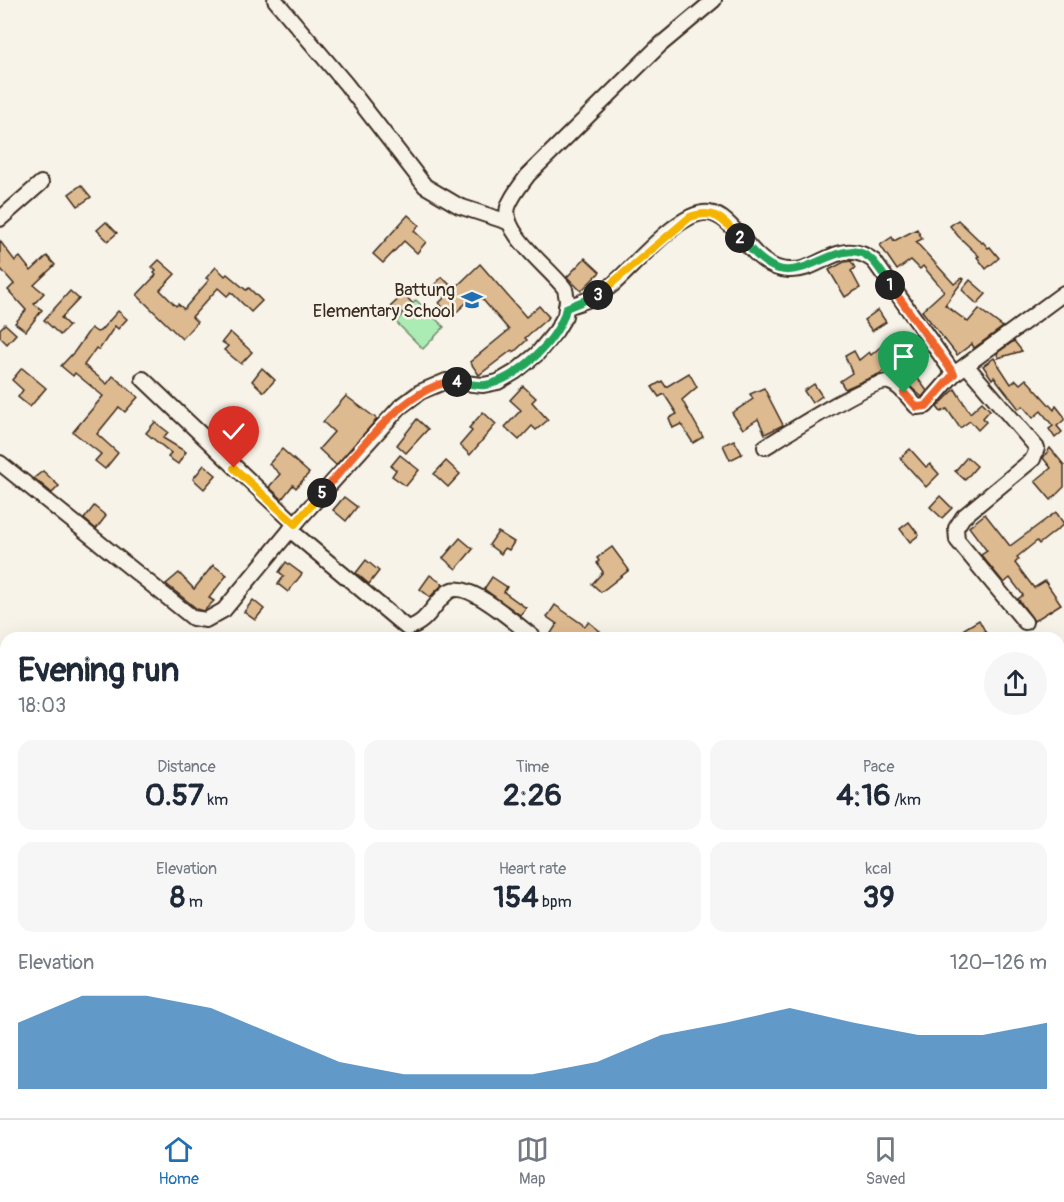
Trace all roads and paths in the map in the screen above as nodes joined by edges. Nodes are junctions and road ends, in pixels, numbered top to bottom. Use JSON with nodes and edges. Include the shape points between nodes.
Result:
{"nodes":[{"id":1,"x":275,"y":0,"type":"edge"},
{"id":2,"x":714,"y":0,"type":"edge"},
{"id":3,"x":41,"y":183,"type":"dead end"},
{"id":4,"x":0,"y":219,"type":"edge"},
{"id":5,"x":508,"y":222,"type":"junction"},
{"id":6,"x":1064,"y":293,"type":"edge"},
{"id":7,"x":566,"y":308,"type":"junction"},
{"id":8,"x":966,"y":365,"type":"junction"},
{"id":9,"x":954,"y":374,"type":"junction"},
{"id":10,"x":142,"y":379,"type":"dead end"},
{"id":11,"x":765,"y":447,"type":"dead end"},
{"id":12,"x":0,"y":463,"type":"edge"},
{"id":13,"x":292,"y":527,"type":"junction"},
{"id":14,"x":1025,"y":622,"type":"dead end"},
{"id":15,"x":406,"y":632,"type":"edge"},
{"id":16,"x":408,"y":632,"type":"edge"},
{"id":17,"x":526,"y":632,"type":"edge"}],
"edges":[{"from":1,"to":5,"type":"street","via":[[425,186],[459,206]]},
{"from":2,"to":5,"type":"street","via":[[659,46],[528,175],[513,195]]},
{"from":3,"to":4,"type":"street"},
{"from":5,"to":7,"type":"street","via":[[565,289]]},
{"from":6,"to":8,"type":"street"},
{"from":7,"to":9,"type":"street","via":[[612,285],[690,217],[709,213],[719,217],[760,258],[780,269],[792,270],[849,250],[867,256]]},
{"from":7,"to":13,"type":"street","via":[[556,331],[515,372],[483,385],[446,381],[420,392],[400,407]]},
{"from":8,"to":9,"type":"street"},
{"from":8,"to":14,"type":"street","via":[[1037,448],[1034,459],[963,517],[956,528],[957,540]]},
{"from":9,"to":11,"type":"street","via":[[926,406],[917,407],[895,384],[882,382]]},
{"from":10,"to":13,"type":"street"},
{"from":12,"to":13,"type":"street","via":[[199,620],[224,610]]},
{"from":13,"to":15,"type":"street"},
{"from":16,"to":17,"type":"street","via":[[457,588],[474,594]]}]}
